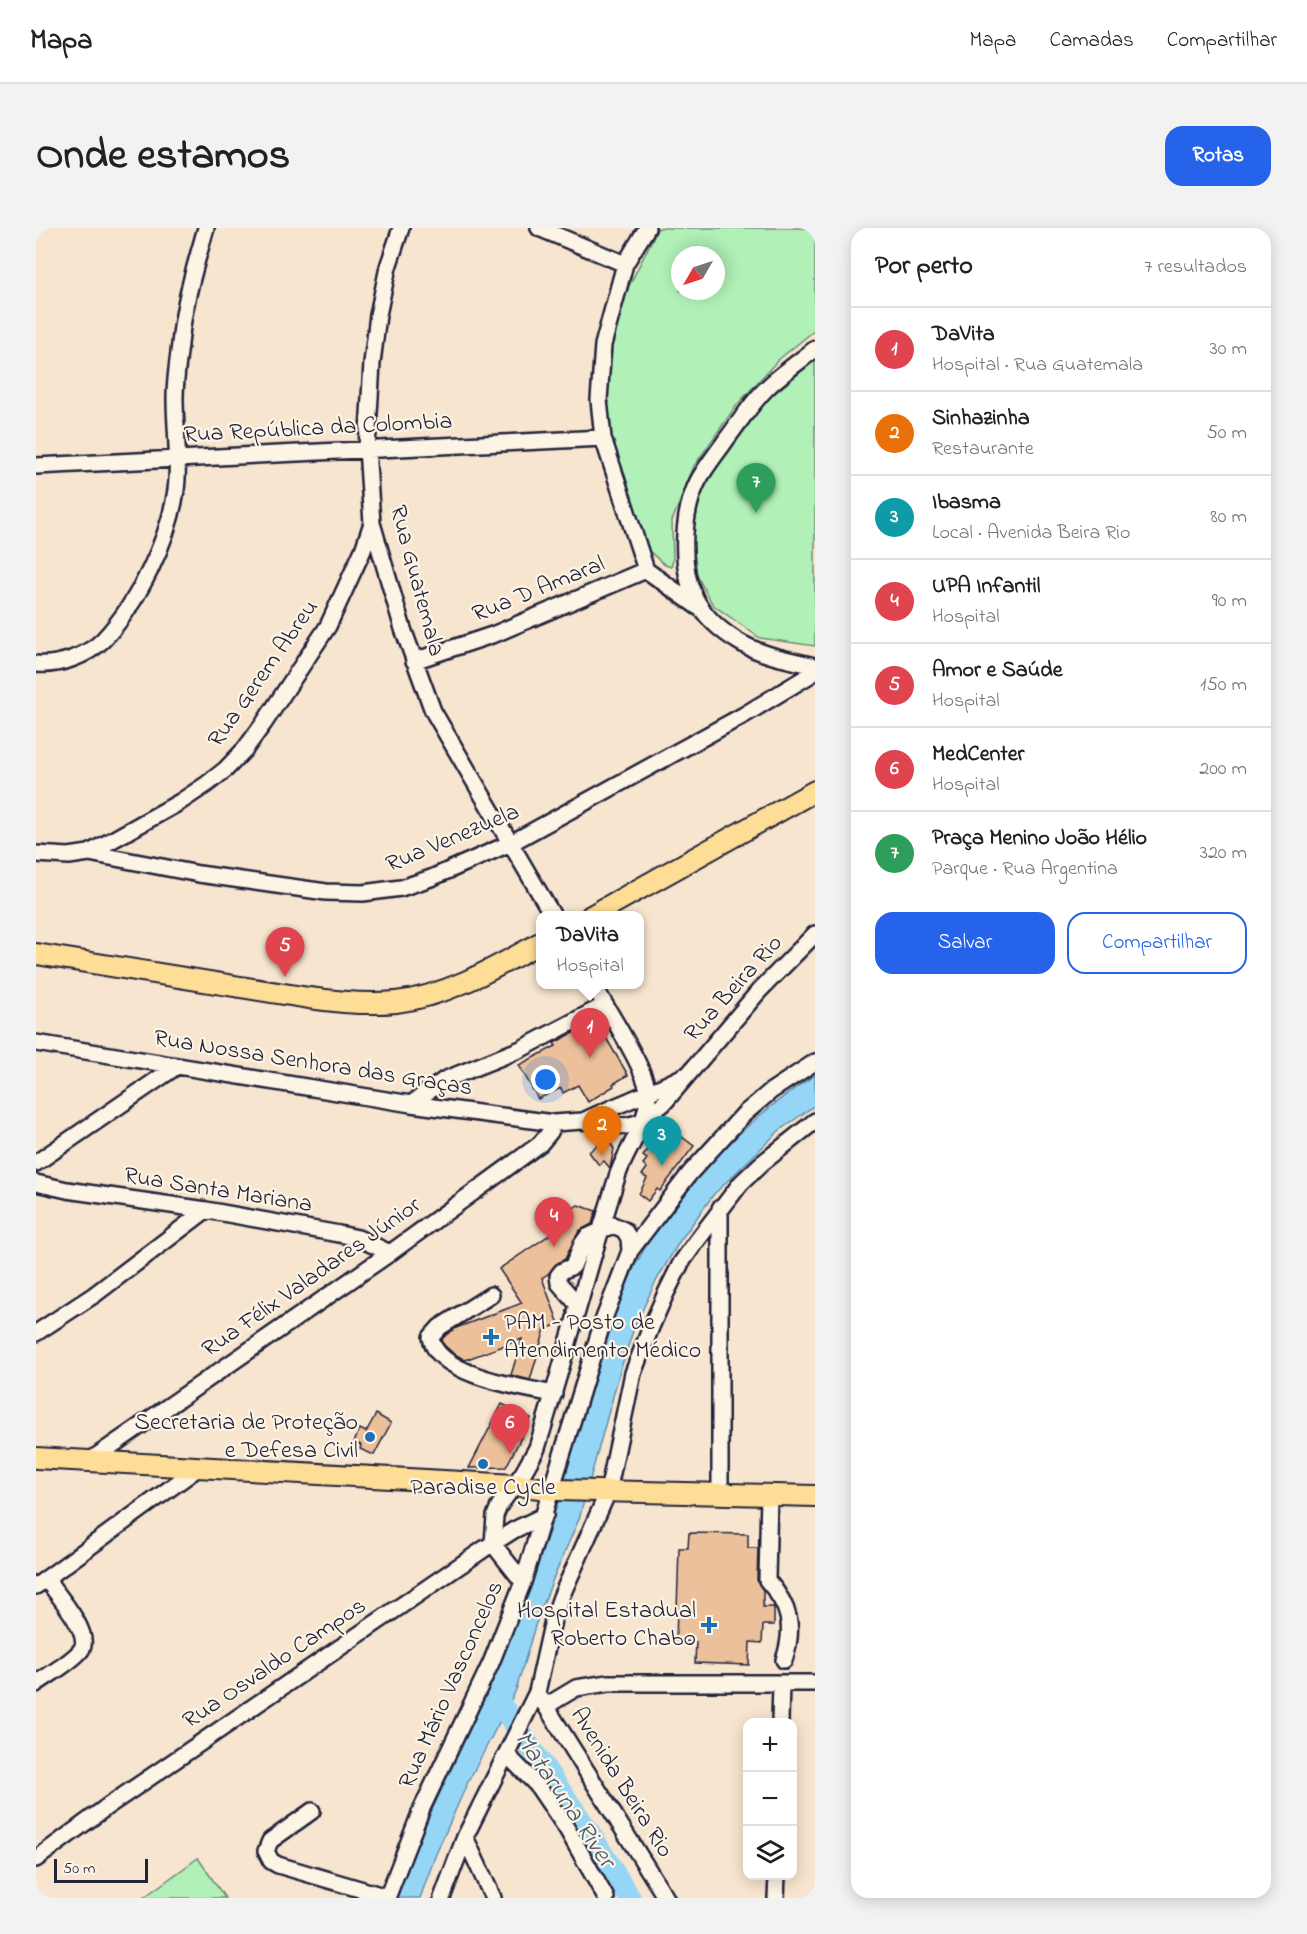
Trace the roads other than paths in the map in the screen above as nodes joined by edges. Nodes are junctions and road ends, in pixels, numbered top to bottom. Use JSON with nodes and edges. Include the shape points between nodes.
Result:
{"nodes":[{"id":1,"x":206,"y":228,"type":"edge"},
{"id":2,"x":401,"y":228,"type":"edge"},
{"id":3,"x":539,"y":228,"type":"edge"},
{"id":4,"x":647,"y":228,"type":"edge"},
{"id":5,"x":625,"y":264,"type":"junction"},
{"id":6,"x":815,"y":349,"type":"edge"},
{"id":7,"x":603,"y":438,"type":"junction"},
{"id":8,"x":367,"y":448,"type":"junction"},
{"id":9,"x":177,"y":460,"type":"junction"},
{"id":10,"x":36,"y":466,"type":"edge"},
{"id":11,"x":372,"y":523,"type":"junction"},
{"id":12,"x":646,"y":570,"type":"junction"},
{"id":13,"x":702,"y":610,"type":"junction"},
{"id":14,"x":414,"y":661,"type":"junction"},
{"id":15,"x":36,"y":664,"type":"edge"},
{"id":16,"x":815,"y":666,"type":"edge"},
{"id":17,"x":815,"y":672,"type":"edge"},
{"id":18,"x":815,"y":790,"type":"edge"},
{"id":19,"x":511,"y":843,"type":"junction"},
{"id":20,"x":89,"y":853,"type":"junction"},
{"id":21,"x":36,"y":854,"type":"edge"},
{"id":22,"x":551,"y":911,"type":"edge"},
{"id":23,"x":598,"y":911,"type":"edge"},
{"id":24,"x":815,"y":934,"type":"edge"},
{"id":25,"x":536,"y":945,"type":"edge"},
{"id":26,"x":36,"y":954,"type":"edge"},
{"id":27,"x":596,"y":989,"type":"edge"},
{"id":28,"x":605,"y":1005,"type":"junction"},
{"id":29,"x":36,"y":1043,"type":"edge"},
{"id":30,"x":815,"y":1062,"type":"edge"},
{"id":31,"x":177,"y":1066,"type":"junction"},
{"id":32,"x":687,"y":1075,"type":"junction"},
{"id":33,"x":648,"y":1094,"type":"junction"},
{"id":34,"x":624,"y":1103,"type":"junction"},
{"id":35,"x":411,"y":1104,"type":"junction"},
{"id":36,"x":582,"y":1121,"type":"junction"},
{"id":37,"x":815,"y":1121,"type":"edge"},
{"id":38,"x":641,"y":1122,"type":"junction"},
{"id":39,"x":554,"y":1123,"type":"junction"},
{"id":40,"x":619,"y":1126,"type":"junction"},
{"id":41,"x":36,"y":1164,"type":"edge"},
{"id":42,"x":621,"y":1164,"type":"junction"},
{"id":43,"x":36,"y":1183,"type":"edge"},
{"id":44,"x":607,"y":1208,"type":"junction"},
{"id":45,"x":720,"y":1208,"type":"junction"},
{"id":46,"x":206,"y":1210,"type":"junction"},
{"id":47,"x":602,"y":1230,"type":"junction"},
{"id":48,"x":645,"y":1232,"type":"junction"},
{"id":49,"x":630,"y":1251,"type":"junction"},
{"id":50,"x":390,"y":1253,"type":"junction"},
{"id":51,"x":491,"y":1294,"type":"dead end"},
{"id":52,"x":576,"y":1312,"type":"junction"},
{"id":53,"x":36,"y":1333,"type":"edge"},
{"id":54,"x":554,"y":1395,"type":"junction"},
{"id":55,"x":36,"y":1458,"type":"edge"},
{"id":56,"x":88,"y":1462,"type":"junction"},
{"id":57,"x":198,"y":1468,"type":"junction"},
{"id":58,"x":514,"y":1485,"type":"junction"},
{"id":59,"x":553,"y":1490,"type":"junction"},
{"id":60,"x":601,"y":1492,"type":"junction"},
{"id":61,"x":720,"y":1494,"type":"junction"},
{"id":62,"x":769,"y":1495,"type":"junction"},
{"id":63,"x":815,"y":1496,"type":"edge"},
{"id":64,"x":545,"y":1515,"type":"junction"},
{"id":65,"x":493,"y":1544,"type":"junction"},
{"id":66,"x":41,"y":1582,"type":"edge"},
{"id":67,"x":523,"y":1582,"type":"junction"},
{"id":68,"x":784,"y":1660,"type":"dead end"},
{"id":69,"x":781,"y":1683,"type":"junction"},
{"id":70,"x":815,"y":1683,"type":"edge"},
{"id":71,"x":36,"y":1684,"type":"edge"},
{"id":72,"x":537,"y":1692,"type":"junction"},
{"id":73,"x":546,"y":1706,"type":"junction"},
{"id":74,"x":780,"y":1718,"type":"edge"},
{"id":75,"x":508,"y":1751,"type":"junction"},
{"id":76,"x":312,"y":1810,"type":"dead end"},
{"id":77,"x":465,"y":1837,"type":"junction"},
{"id":78,"x":36,"y":1859,"type":"edge"},
{"id":79,"x":777,"y":1880,"type":"edge"},
{"id":80,"x":387,"y":1898,"type":"edge"},
{"id":81,"x":442,"y":1898,"type":"edge"},
{"id":82,"x":494,"y":1898,"type":"edge"},
{"id":83,"x":606,"y":1898,"type":"edge"},
{"id":84,"x":666,"y":1898,"type":"edge"},
{"id":85,"x":776,"y":1898,"type":"edge"}],
"edges":[{"from":1,"to":9,"type":"street","via":[[181,332],[175,397]]},
{"from":2,"to":8,"type":"street","name":"Rua Guatemala","via":[[378,315]]},
{"from":3,"to":5,"type":"street"},
{"from":4,"to":5,"type":"street"},
{"from":5,"to":7,"type":"street","via":[[603,345],[599,400]]},
{"from":6,"to":13,"type":"street","via":[[759,396],[698,482],[690,501],[684,552],[690,587]]},
{"from":7,"to":8,"type":"street","name":"Rua República da Colombia"},
{"from":7,"to":12,"type":"street"},
{"from":8,"to":9,"type":"street","name":"Rua República da Colombia"},
{"from":8,"to":11,"type":"street","name":"Rua Guatemala"},
{"from":9,"to":10,"type":"street","name":"Rua República da Colombia"},
{"from":9,"to":15,"type":"street","via":[[176,490],[164,538],[124,612],[102,641],[84,653],[69,660]]},
{"from":11,"to":14,"type":"street","name":"Rua Guatemala"},
{"from":11,"to":20,"type":"street","name":"Rua Gerem Abreu","via":[[328,626],[245,748],[207,784]]},
{"from":12,"to":13,"type":"street"},
{"from":12,"to":14,"type":"street","name":"Rua D Amaral","via":[[495,634]]},
{"from":13,"to":16,"type":"street","via":[[742,643],[765,654]]},
{"from":14,"to":19,"type":"street","name":"Rua Guatemala","via":[[446,735]]},
{"from":17,"to":19,"type":"street","name":"Rua Venezuela"},
{"from":18,"to":23,"type":"main road"},
{"from":19,"to":20,"type":"street","name":"Rua Venezuela","via":[[431,878],[401,888],[363,893],[326,892],[199,874]]},
{"from":19,"to":22,"type":"street","name":"Rua Guatemala"},
{"from":20,"to":21,"type":"street","name":"Rua Venezuela"},
{"from":24,"to":32,"type":"street","name":"Rua Beira Rio","via":[[759,991]]},
{"from":25,"to":26,"type":"main road","via":[[455,986],[396,1002],[339,1002]]},
{"from":27,"to":28,"type":"street"},
{"from":28,"to":33,"type":"street","via":[[645,1078]]},
{"from":28,"to":35,"type":"street","via":[[521,1049],[444,1080]]},
{"from":29,"to":31,"type":"street","name":"Rua Nossa Senhora das Graças"},
{"from":30,"to":48,"type":"street","via":[[744,1114],[690,1173]]},
{"from":31,"to":35,"type":"street","name":"Rua Nossa Senhora das Graças"},
{"from":31,"to":41,"type":"street"},
{"from":32,"to":33,"type":"street","name":"Rua Beira Rio"},
{"from":32,"to":38,"type":"street","name":"Rua Beira Rio","via":[[669,1098]]},
{"from":33,"to":34,"type":"street","name":"Rua Beira Rio"},
{"from":33,"to":38,"type":"street","name":"Rua Beira Rio"},
{"from":34,"to":36,"type":"street","name":"Rua Nossa Senhora das Graças"},
{"from":34,"to":38,"type":"street","via":[[638,1113]]},
{"from":34,"to":40,"type":"street","name":"Rua Beira Rio","via":[[616,1115]]},
{"from":35,"to":39,"type":"street","name":"Rua Nossa Senhora das Graças"},
{"from":36,"to":39,"type":"street","name":"Rua Nossa Senhora das Graças"},
{"from":36,"to":40,"type":"street","name":"Rua Nossa Senhora das Graças"},
{"from":37,"to":45,"type":"street","name":"Avenida Beira Rio","via":[[761,1164]]},
{"from":38,"to":40,"type":"street"},
{"from":38,"to":42,"type":"street","name":"Rua Beira Rio"},
{"from":39,"to":50,"type":"street","name":"Rua Félix Valadares Júnior","via":[[540,1144]]},
{"from":40,"to":42,"type":"street","name":"Rua Beira Rio"},
{"from":42,"to":44,"type":"street","name":"Rua Beira Rio"},
{"from":43,"to":46,"type":"street","name":"Rua Santa Mariana"},
{"from":44,"to":47,"type":"street","name":"Rua Beira Rio"},
{"from":44,"to":48,"type":"street","via":[[625,1228]]},
{"from":45,"to":60,"type":"street","name":"Avenida Beira Rio","via":[[681,1263],[651,1327],[633,1373]]},
{"from":45,"to":61,"type":"street"},
{"from":46,"to":50,"type":"street","name":"Rua Santa Mariana","via":[[339,1234]]},
{"from":46,"to":53,"type":"street","via":[[94,1295]]},
{"from":47,"to":49,"type":"street","via":[[613,1225],[624,1230]]},
{"from":47,"to":52,"type":"street","name":"Rua Beira Rio"},
{"from":47,"to":52,"type":"street","via":[[587,1237],[573,1266],[558,1276],[559,1283],[578,1305]]},
{"from":48,"to":49,"type":"street"},
{"from":49,"to":59,"type":"street","via":[[603,1322]]},
{"from":50,"to":56,"type":"street","name":"Rua Félix Valadares Júnior"},
{"from":51,"to":54,"type":"street","via":[[440,1327],[431,1337],[432,1344],[448,1362],[461,1368]]},
{"from":52,"to":54,"type":"street","name":"Rua Beira Rio"},
{"from":54,"to":58,"type":"street","name":"Rua Beira Rio","via":[[537,1448]]},
{"from":55,"to":56,"type":"main road"},
{"from":56,"to":57,"type":"main road"},
{"from":57,"to":58,"type":"main road"},
{"from":57,"to":66,"type":"street"},
{"from":58,"to":59,"type":"main road"},
{"from":58,"to":65,"type":"street","name":"Rua Beira Rio","via":[[495,1516]]},
{"from":59,"to":60,"type":"main road"},
{"from":59,"to":64,"type":"street","name":"Rua Mário Vasconcelos"},
{"from":60,"to":61,"type":"main road"},
{"from":60,"to":72,"type":"street","name":"Avenida Beira Rio","via":[[561,1597]]},
{"from":61,"to":62,"type":"main road"},
{"from":62,"to":63,"type":"main road"},
{"from":62,"to":68,"type":"street","via":[[767,1580],[788,1613],[790,1643]]},
{"from":64,"to":65,"type":"street","name":"Rua Osvaldo Campos"},
{"from":64,"to":67,"type":"street","name":"Rua Mário Vasconcelos"},
{"from":65,"to":67,"type":"street"},
{"from":65,"to":78,"type":"street","name":"Rua Osvaldo Campos"},
{"from":66,"to":71,"type":"street","via":[[80,1628],[84,1642],[80,1652]]},
{"from":67,"to":80,"type":"street","name":"Rua Mário Vasconcelos","via":[[491,1663],[422,1808]]},
{"from":69,"to":70,"type":"street"},
{"from":69,"to":73,"type":"street","via":[[598,1683],[576,1688]]},
{"from":69,"to":74,"type":"street"},
{"from":72,"to":73,"type":"street","name":"Avenida Beira Rio"},
{"from":72,"to":75,"type":"street","name":"Avenida Beira Rio"},
{"from":73,"to":84,"type":"street","name":"Avenida Beira Rio"},
{"from":75,"to":77,"type":"street","name":"Avenida Beira Rio"},
{"from":75,"to":83,"type":"street","via":[[567,1829]]},
{"from":76,"to":80,"type":"street","name":"Rua Mário Vasconcelos","via":[[270,1841],[266,1851],[271,1861]]},
{"from":77,"to":81,"type":"street","name":"Avenida Beira Rio"},
{"from":77,"to":82,"type":"street"},
{"from":79,"to":85,"type":"street"}]}
